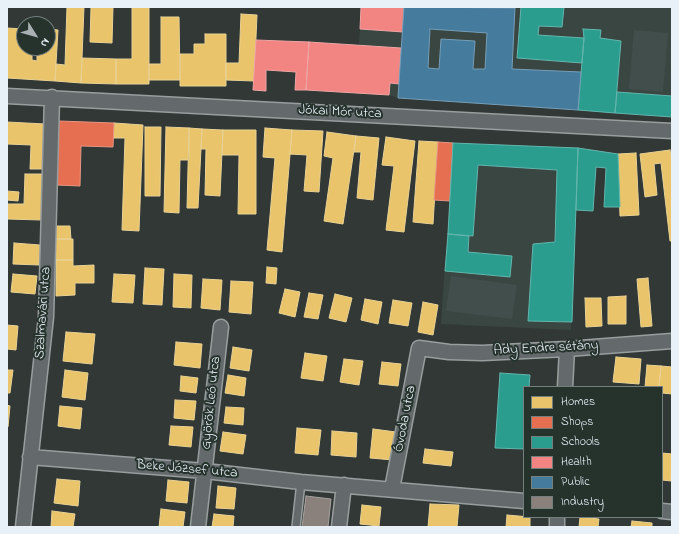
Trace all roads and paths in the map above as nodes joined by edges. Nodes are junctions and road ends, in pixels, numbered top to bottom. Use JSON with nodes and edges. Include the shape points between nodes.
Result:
{"nodes":[{"id":1,"x":7,"y":96,"type":"edge"},
{"id":2,"x":52,"y":97,"type":"junction"},
{"id":3,"x":672,"y":131,"type":"edge"},
{"id":4,"x":220,"y":328,"type":"dead end"},
{"id":5,"x":672,"y":341,"type":"edge"},
{"id":6,"x":419,"y":348,"type":"joint"},
{"id":7,"x":567,"y":349,"type":"junction"},
{"id":8,"x":565,"y":386,"type":"edge"},
{"id":9,"x":30,"y":457,"type":"junction"},
{"id":10,"x":205,"y":471,"type":"junction"},
{"id":11,"x":301,"y":482,"type":"junction"},
{"id":12,"x":344,"y":486,"type":"junction"},
{"id":13,"x":392,"y":489,"type":"junction"},
{"id":14,"x":523,"y":501,"type":"edge"},
{"id":15,"x":23,"y":527,"type":"edge"},
{"id":16,"x":198,"y":527,"type":"edge"},
{"id":17,"x":296,"y":527,"type":"edge"},
{"id":18,"x":339,"y":527,"type":"edge"}],
"edges":[{"from":1,"to":2,"type":"street","name":"Jókai Mór utca"},
{"from":2,"to":3,"type":"street","name":"Jókai Mór utca"},
{"from":2,"to":9,"type":"street","name":"Szalmavári utca","via":[[46,317]]},
{"from":4,"to":10,"type":"street","name":"Györök Leó utca"},
{"from":5,"to":7,"type":"street","name":"Ady Endre sétány"},
{"from":6,"to":7,"type":"street","name":"Ady Endre sétány","via":[[482,353]]},
{"from":6,"to":13,"type":"street","name":"Óvoda utca"},
{"from":7,"to":8,"type":"street"},
{"from":9,"to":10,"type":"street","name":"Beke József utca"},
{"from":9,"to":15,"type":"street","name":"Szalmavári utca"},
{"from":10,"to":11,"type":"street","name":"Beke József utca"},
{"from":10,"to":16,"type":"street","name":"Györök Leó utca"},
{"from":11,"to":12,"type":"street","name":"Beke József utca"},
{"from":11,"to":17,"type":"lane"},
{"from":12,"to":13,"type":"street","name":"Beke József utca"},
{"from":12,"to":18,"type":"street"},
{"from":13,"to":14,"type":"street","name":"Beke József utca"}]}
